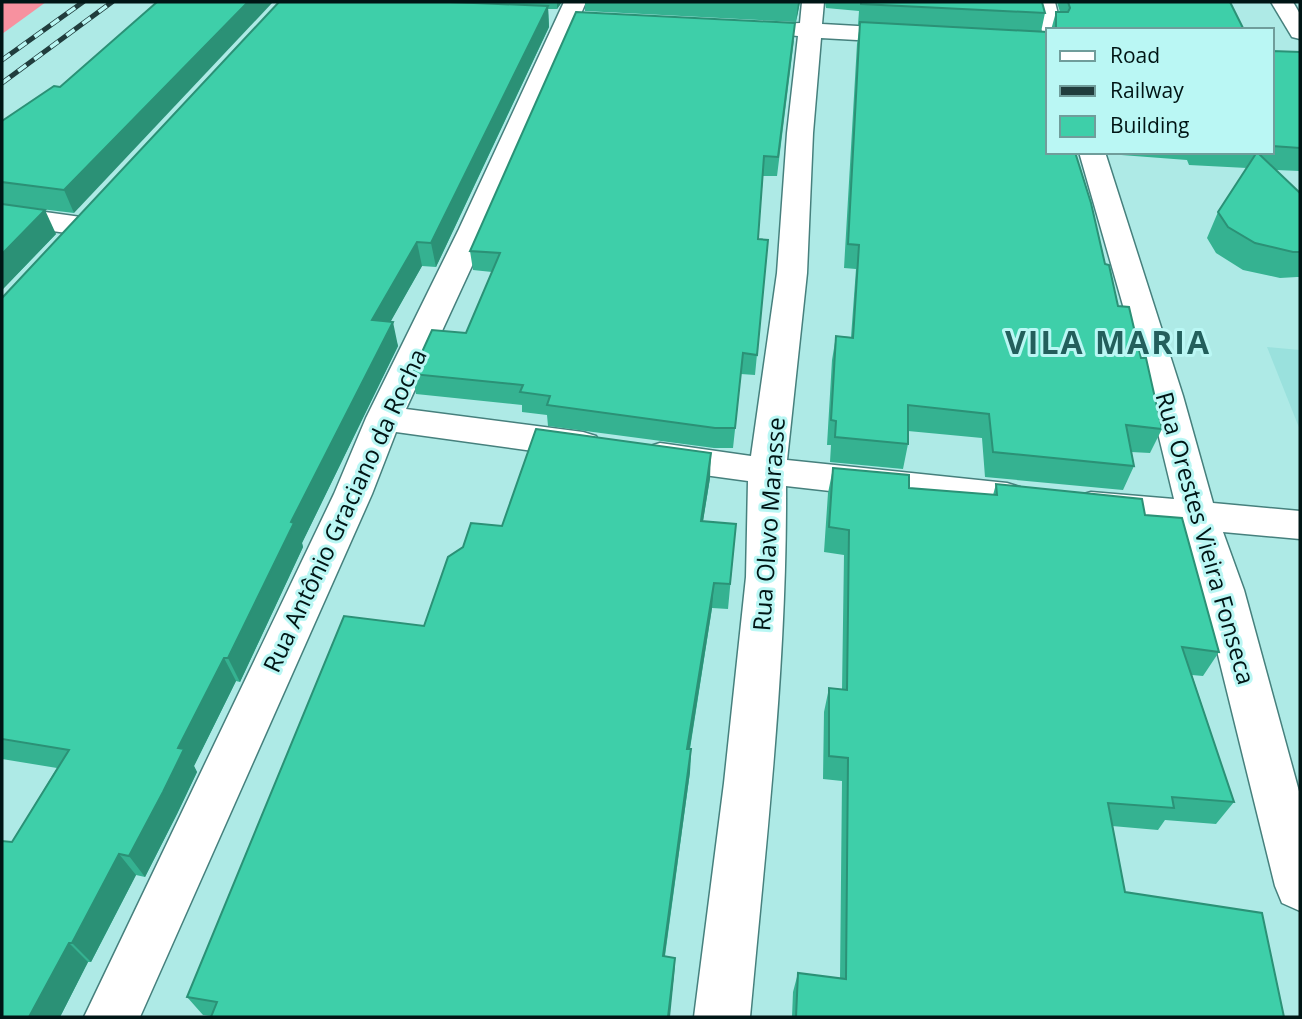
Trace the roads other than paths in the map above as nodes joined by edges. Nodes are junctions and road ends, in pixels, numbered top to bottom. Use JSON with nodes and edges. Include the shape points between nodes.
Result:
{"nodes":[{"id":1,"x":1044,"y":2,"type":"edge"},
{"id":2,"x":1282,"y":2,"type":"edge"},
{"id":3,"x":569,"y":15,"type":"edge"},
{"id":4,"x":812,"y":16,"type":"edge"},
{"id":5,"x":770,"y":28,"type":"edge"},
{"id":6,"x":1300,"y":32,"type":"edge"},
{"id":7,"x":929,"y":37,"type":"edge"},
{"id":8,"x":1045,"y":39,"type":"edge"},
{"id":9,"x":1093,"y":154,"type":"edge"},
{"id":10,"x":2,"y":215,"type":"edge"},
{"id":11,"x":81,"y":226,"type":"edge"},
{"id":12,"x":384,"y":418,"type":"junction"},
{"id":13,"x":768,"y":471,"type":"junction"},
{"id":14,"x":1198,"y":517,"type":"junction"},
{"id":15,"x":1300,"y":525,"type":"edge"},
{"id":16,"x":1300,"y":886,"type":"edge"},
{"id":17,"x":112,"y":1017,"type":"edge"},
{"id":18,"x":722,"y":1017,"type":"edge"}],
"edges":[{"from":1,"to":8,"type":"street"},
{"from":2,"to":6,"type":"street"},
{"from":3,"to":12,"type":"street","name":"Rua Antônio Graciano da Rocha"},
{"from":4,"to":5,"type":"street"},
{"from":4,"to":7,"type":"street"},
{"from":4,"to":13,"type":"street","name":"Rua Olavo Marasse","via":[[792,272]]},
{"from":9,"to":14,"type":"street","name":"Rua Orestes Vieira Fonseca"},
{"from":10,"to":11,"type":"street"},
{"from":12,"to":13,"type":"street"},
{"from":12,"to":17,"type":"street","name":"Rua Antônio Graciano da Rocha"},
{"from":13,"to":14,"type":"street"},
{"from":13,"to":18,"type":"street","name":"Rua Olavo Marasse","via":[[766,577]]},
{"from":14,"to":15,"type":"street"},
{"from":14,"to":16,"type":"street","name":"Rua Orestes Vieira Fonseca","via":[[1223,590]]}]}
